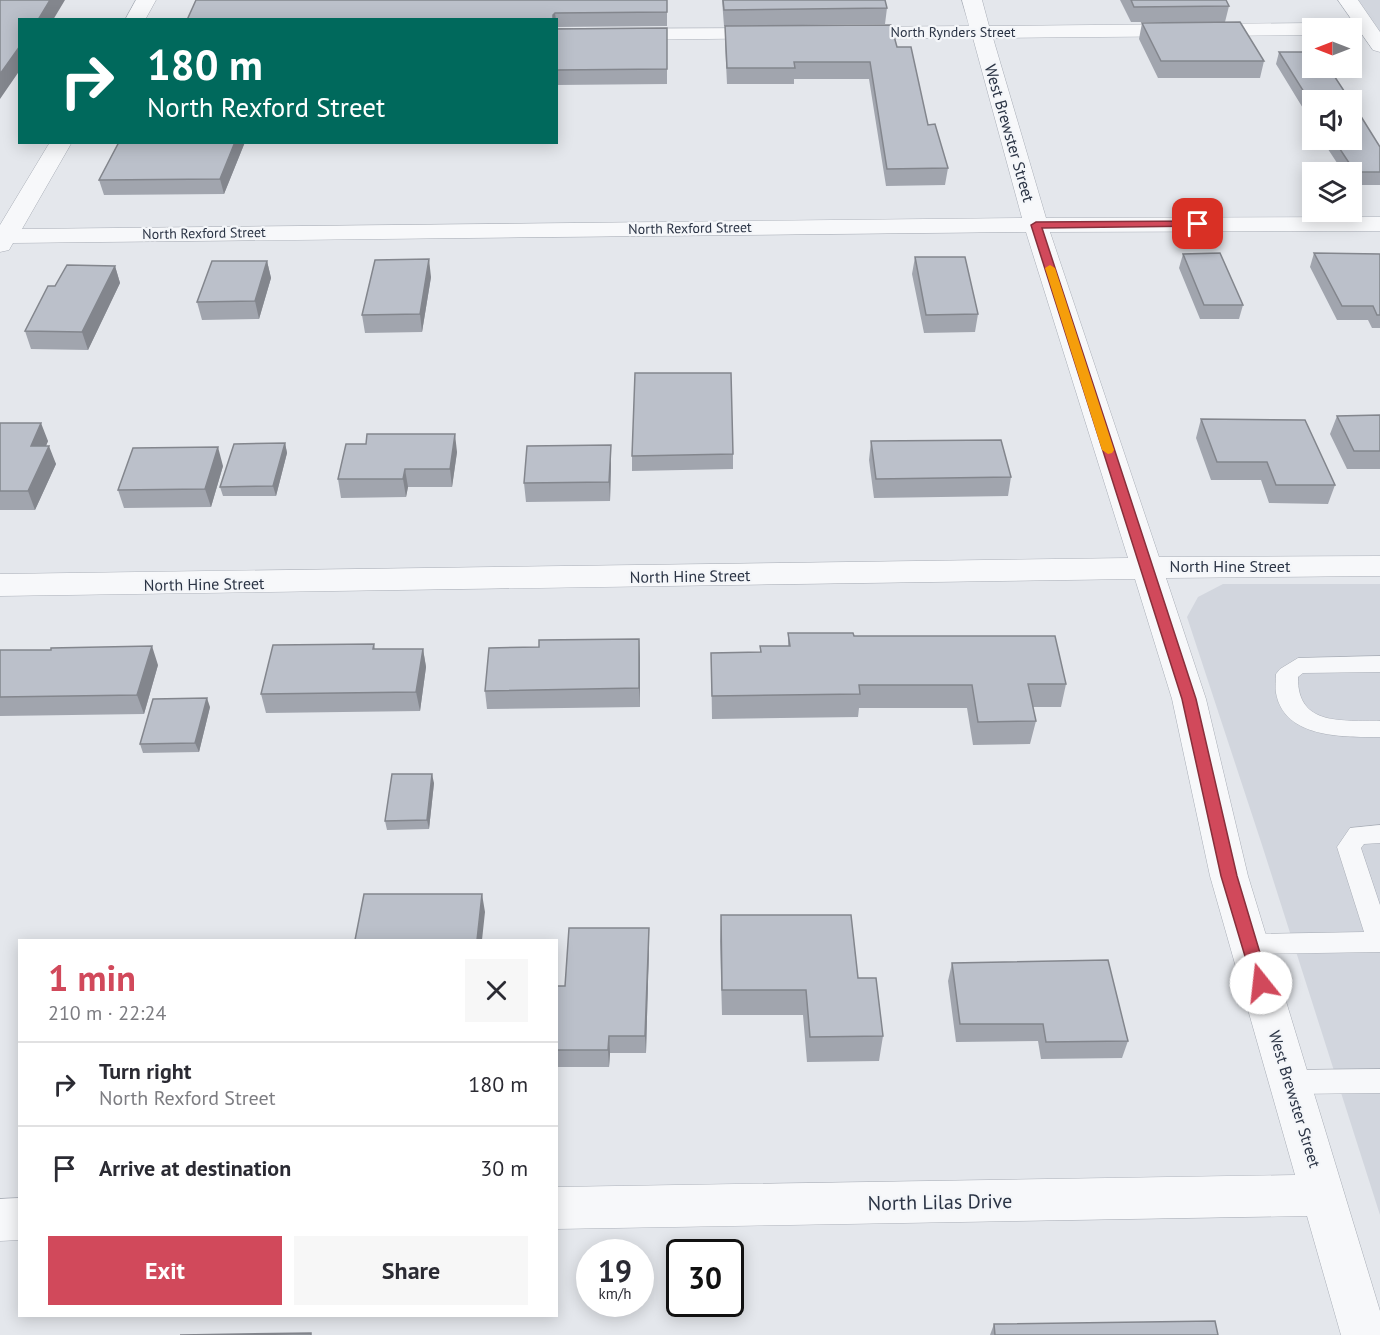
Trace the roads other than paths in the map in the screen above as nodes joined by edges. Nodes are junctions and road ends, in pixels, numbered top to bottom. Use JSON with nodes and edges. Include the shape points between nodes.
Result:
{"nodes":[{"id":1,"x":146,"y":0,"type":"edge"},
{"id":2,"x":972,"y":0,"type":"edge"},
{"id":3,"x":1348,"y":0,"type":"edge"},
{"id":4,"x":136,"y":18,"type":"edge"},
{"id":5,"x":1355,"y":18,"type":"edge"},
{"id":6,"x":1302,"y":29,"type":"edge"},
{"id":7,"x":1362,"y":31,"type":"edge"},
{"id":8,"x":982,"y":32,"type":"junction"},
{"id":9,"x":828,"y":33,"type":"edge"},
{"id":10,"x":793,"y":34,"type":"edge"},
{"id":11,"x":558,"y":35,"type":"edge"},
{"id":12,"x":1380,"y":46,"type":"edge"},
{"id":13,"x":60,"y":144,"type":"edge"},
{"id":14,"x":1380,"y":224,"type":"edge"},
{"id":15,"x":1036,"y":225,"type":"junction"},
{"id":16,"x":2,"y":239,"type":"edge"},
{"id":17,"x":1380,"y":566,"type":"edge"},
{"id":18,"x":1147,"y":567,"type":"junction"},
{"id":19,"x":0,"y":585,"type":"edge"},
{"id":20,"x":1380,"y":664,"type":"edge"},
{"id":21,"x":1380,"y":729,"type":"edge"},
{"id":22,"x":1380,"y":834,"type":"edge"},
{"id":23,"x":1380,"y":942,"type":"edge"},
{"id":24,"x":1249,"y":944,"type":"junction"},
{"id":25,"x":1380,"y":1081,"type":"edge"},
{"id":26,"x":1290,"y":1082,"type":"junction"},
{"id":27,"x":1324,"y":1195,"type":"junction"},
{"id":28,"x":558,"y":1208,"type":"edge"},
{"id":29,"x":0,"y":1220,"type":"edge"},
{"id":30,"x":18,"y":1220,"type":"edge"},
{"id":31,"x":1364,"y":1335,"type":"edge"}],
"edges":[{"from":1,"to":4,"type":"street"},
{"from":2,"to":8,"type":"street","name":"West Brewster Street"},
{"from":3,"to":5,"type":"street"},
{"from":6,"to":8,"type":"street","name":"North Rynders Street"},
{"from":7,"to":12,"type":"street"},
{"from":8,"to":9,"type":"street","name":"North Rynders Street"},
{"from":8,"to":15,"type":"street","name":"West Brewster Street"},
{"from":10,"to":11,"type":"street"},
{"from":13,"to":16,"type":"street"},
{"from":14,"to":15,"type":"street","name":"North Rexford Street"},
{"from":15,"to":16,"type":"street","name":"North Rexford Street"},
{"from":15,"to":18,"type":"street","name":"West Brewster Street"},
{"from":17,"to":18,"type":"street","name":"North Hine Street"},
{"from":18,"to":19,"type":"street","name":"North Hine Street"},
{"from":18,"to":24,"type":"street","name":"West Brewster Street","via":[[1189,699],[1229,876]]},
{"from":20,"to":21,"type":"lane","via":[[1298,666],[1287,674],[1285,687],[1291,704],[1305,721],[1332,727]]},
{"from":22,"to":23,"type":"lane","via":[[1358,835],[1349,848]]},
{"from":23,"to":24,"type":"lane"},
{"from":24,"to":26,"type":"street","name":"West Brewster Street"},
{"from":25,"to":26,"type":"lane"},
{"from":26,"to":27,"type":"street","name":"West Brewster Street"},
{"from":27,"to":28,"type":"street","name":"North Lilas Drive"},
{"from":27,"to":31,"type":"street","name":"West Brewster Street"},
{"from":29,"to":30,"type":"street"}]}
